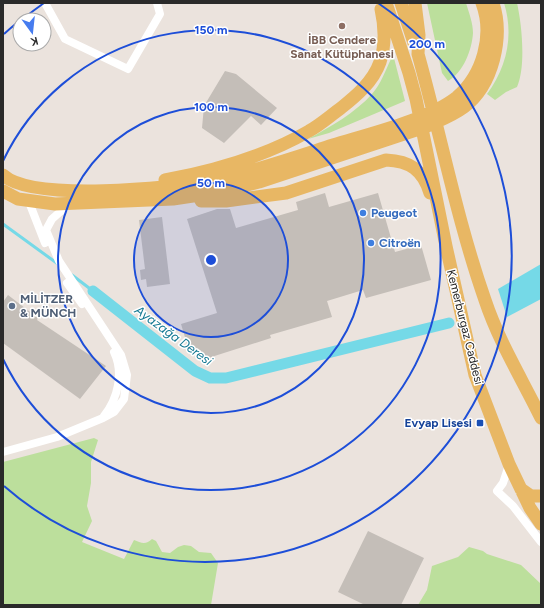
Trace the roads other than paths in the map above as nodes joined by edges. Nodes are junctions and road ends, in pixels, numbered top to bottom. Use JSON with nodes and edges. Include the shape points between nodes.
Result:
{"nodes":[{"id":1,"x":45,"y":3,"type":"edge"},
{"id":2,"x":157,"y":3,"type":"edge"},
{"id":3,"x":379,"y":3,"type":"edge"},
{"id":4,"x":386,"y":3,"type":"edge"},
{"id":5,"x":401,"y":3,"type":"edge"},
{"id":6,"x":415,"y":3,"type":"edge"},
{"id":7,"x":482,"y":3,"type":"edge"},
{"id":8,"x":493,"y":3,"type":"edge"},
{"id":9,"x":418,"y":54,"type":"junction"},
{"id":10,"x":3,"y":176,"type":"edge"},
{"id":11,"x":114,"y":190,"type":"junction"},
{"id":12,"x":3,"y":191,"type":"edge"},
{"id":13,"x":173,"y":199,"type":"junction"},
{"id":14,"x":29,"y":202,"type":"junction"},
{"id":15,"x":69,"y":204,"type":"junction"},
{"id":16,"x":439,"y":214,"type":"junction"},
{"id":17,"x":49,"y":246,"type":"junction"},
{"id":18,"x":541,"y":418,"type":"edge"},
{"id":19,"x":3,"y":452,"type":"edge"},
{"id":20,"x":509,"y":464,"type":"junction"},
{"id":21,"x":521,"y":488,"type":"junction"},
{"id":22,"x":541,"y":496,"type":"edge"},
{"id":23,"x":541,"y":524,"type":"edge"},
{"id":24,"x":541,"y":542,"type":"edge"}],
"edges":[{"from":1,"to":2,"type":"street","via":[[65,39],[128,69],[160,14]]},
{"from":3,"to":11,"type":"main road","via":[[385,35],[384,50],[377,69],[366,86],[352,99],[310,130],[248,159]]},
{"from":4,"to":16,"type":"main road","name":"Kemerburgaz Caddesi","via":[[416,99]]},
{"from":5,"to":9,"type":"main road","name":"Kemerburgaz Caddesi"},
{"from":6,"to":9,"type":"main road","via":[[419,35]]},
{"from":7,"to":11,"type":"main road","via":[[486,15],[486,40],[477,72],[466,88],[439,108],[376,133],[256,170],[182,185]]},
{"from":8,"to":13,"type":"main road","via":[[497,37],[490,67],[482,86],[464,107],[446,118],[397,137],[259,182]]},
{"from":9,"to":18,"type":"main road","name":"Kemerburgaz Caddesi","via":[[485,301],[519,378]]},
{"from":10,"to":11,"type":"main road","via":[[27,186],[70,191]]},
{"from":12,"to":14,"type":"main road"},
{"from":13,"to":15,"type":"main road"},
{"from":13,"to":16,"type":"main road","via":[[226,201],[286,193],[386,160],[408,164],[420,171]]},
{"from":14,"to":15,"type":"main road"},
{"from":14,"to":17,"type":"street"},
{"from":15,"to":17,"type":"street","via":[[48,224],[46,230]]},
{"from":16,"to":20,"type":"main road","name":"Kemerburgaz Caddesi","via":[[475,375]]},
{"from":17,"to":19,"type":"street","via":[[56,266],[76,291],[113,350],[118,361],[118,383],[113,403],[103,418],[57,437]]},
{"from":20,"to":21,"type":"main road","name":"Kemerburgaz Caddesi"},
{"from":20,"to":24,"type":"street","via":[[503,483],[497,491],[513,506]]},
{"from":21,"to":22,"type":"main road","via":[[531,496]]},
{"from":21,"to":23,"type":"main road","name":"Kemerburgaz Caddesi"}]}
